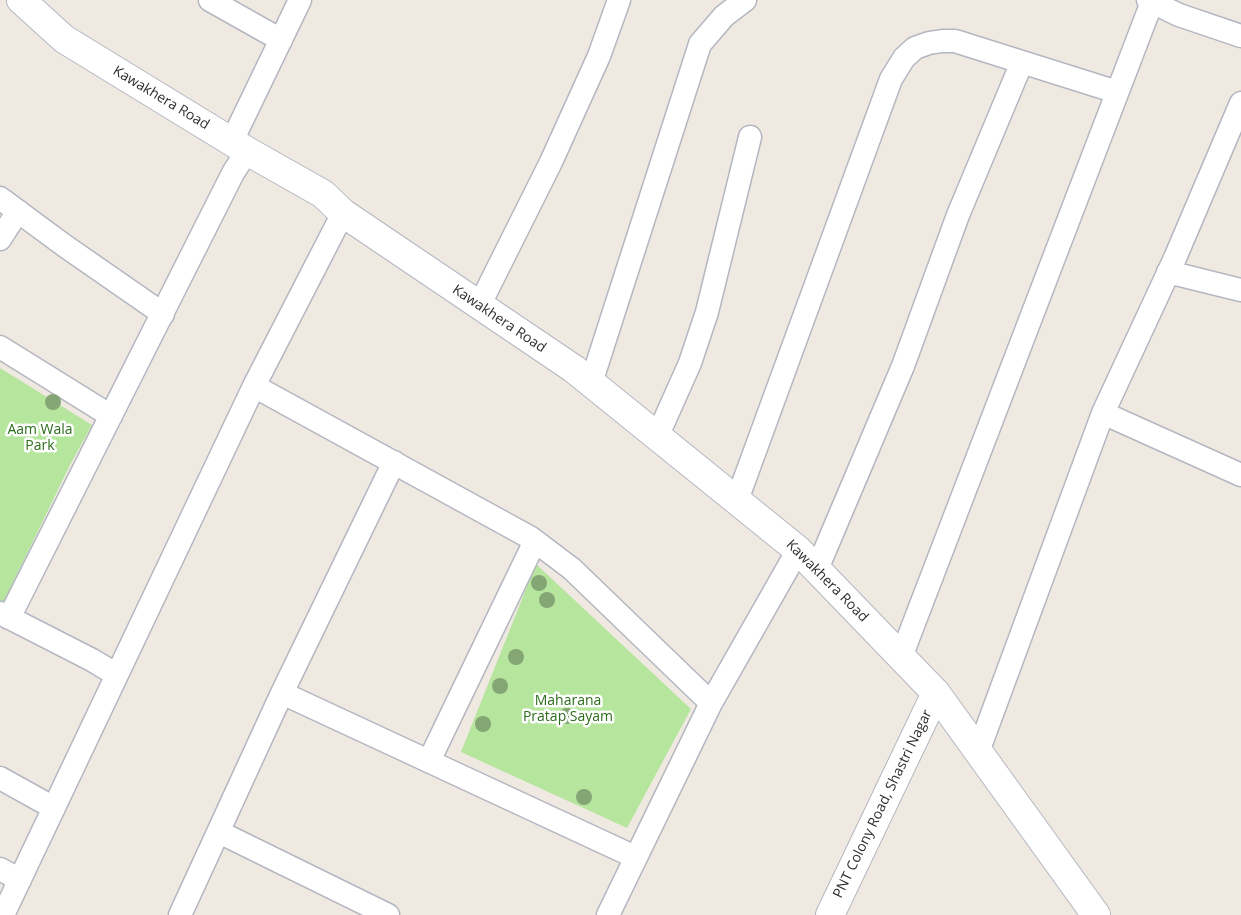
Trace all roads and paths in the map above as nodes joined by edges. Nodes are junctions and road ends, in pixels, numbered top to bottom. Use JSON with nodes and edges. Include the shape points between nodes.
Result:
{"nodes":[{"id":1,"x":21,"y":0,"type":"edge"},
{"id":2,"x":210,"y":0,"type":"edge"},
{"id":3,"x":300,"y":0,"type":"edge"},
{"id":4,"x":619,"y":0,"type":"edge"},
{"id":5,"x":745,"y":0,"type":"edge"},
{"id":6,"x":1150,"y":1,"type":"edge"},
{"id":7,"x":1241,"y":36,"type":"edge"},
{"id":8,"x":281,"y":40,"type":"junction"},
{"id":9,"x":1022,"y":62,"type":"junction"},
{"id":10,"x":1117,"y":92,"type":"junction"},
{"id":11,"x":1241,"y":103,"type":"edge"},
{"id":12,"x":750,"y":138,"type":"dead end"},
{"id":13,"x":240,"y":146,"type":"junction"},
{"id":14,"x":0,"y":198,"type":"edge"},
{"id":15,"x":18,"y":211,"type":"junction"},
{"id":16,"x":342,"y":214,"type":"junction"},
{"id":17,"x":0,"y":239,"type":"edge"},
{"id":18,"x":1168,"y":272,"type":"junction"},
{"id":19,"x":1241,"y":290,"type":"edge"},
{"id":20,"x":479,"y":306,"type":"junction"},
{"id":21,"x":163,"y":314,"type":"junction"},
{"id":22,"x":0,"y":347,"type":"edge"},
{"id":23,"x":591,"y":383,"type":"junction"},
{"id":24,"x":254,"y":386,"type":"junction"},
{"id":25,"x":1103,"y":413,"type":"junction"},
{"id":26,"x":111,"y":416,"type":"junction"},
{"id":27,"x":657,"y":437,"type":"junction"},
{"id":28,"x":394,"y":462,"type":"junction"},
{"id":29,"x":1241,"y":475,"type":"edge"},
{"id":30,"x":737,"y":500,"type":"junction"},
{"id":31,"x":535,"y":541,"type":"junction"},
{"id":32,"x":798,"y":550,"type":"junction"},
{"id":33,"x":817,"y":570,"type":"junction"},
{"id":34,"x":4,"y":616,"type":"edge"},
{"id":35,"x":901,"y":656,"type":"junction"},
{"id":36,"x":117,"y":675,"type":"junction"},
{"id":37,"x":282,"y":693,"type":"junction"},
{"id":38,"x":936,"y":693,"type":"junction"},
{"id":39,"x":711,"y":703,"type":"junction"},
{"id":40,"x":978,"y":752,"type":"junction"},
{"id":41,"x":429,"y":761,"type":"junction"},
{"id":42,"x":0,"y":778,"type":"edge"},
{"id":43,"x":54,"y":808,"type":"junction"},
{"id":44,"x":218,"y":832,"type":"junction"},
{"id":45,"x":635,"y":857,"type":"junction"},
{"id":46,"x":0,"y":869,"type":"edge"},
{"id":47,"x":20,"y":880,"type":"junction"},
{"id":48,"x":8,"y":913,"type":"edge"},
{"id":49,"x":180,"y":915,"type":"edge"},
{"id":50,"x":388,"y":915,"type":"edge"},
{"id":51,"x":608,"y":915,"type":"edge"},
{"id":52,"x":830,"y":915,"type":"edge"},
{"id":53,"x":1096,"y":915,"type":"edge"}],
"edges":[{"from":1,"to":13,"type":"street","name":"Kawakhera Road","via":[[64,39]]},
{"from":2,"to":8,"type":"street"},
{"from":3,"to":8,"type":"street"},
{"from":4,"to":20,"type":"street","via":[[599,56],[559,144]]},
{"from":5,"to":23,"type":"street","via":[[710,29],[700,44]]},
{"from":6,"to":7,"type":"street"},
{"from":6,"to":10,"type":"street"},
{"from":8,"to":13,"type":"street"},
{"from":9,"to":10,"type":"street"},
{"from":9,"to":30,"type":"street","via":[[955,41],[929,43],[915,48],[904,58],[891,80]]},
{"from":9,"to":33,"type":"street"},
{"from":10,"to":35,"type":"street"},
{"from":11,"to":18,"type":"street"},
{"from":12,"to":27,"type":"street","via":[[707,312],[690,363]]},
{"from":13,"to":16,"type":"street","name":"Kawakhera Road","via":[[323,194]]},
{"from":13,"to":21,"type":"street","via":[[233,173]]},
{"from":14,"to":15,"type":"street"},
{"from":15,"to":17,"type":"street"},
{"from":15,"to":21,"type":"street"},
{"from":16,"to":20,"type":"street","name":"Kawakhera Road"},
{"from":16,"to":24,"type":"street"},
{"from":18,"to":19,"type":"street"},
{"from":18,"to":25,"type":"street"},
{"from":20,"to":23,"type":"street","name":"Kawakhera Road"},
{"from":21,"to":26,"type":"street"},
{"from":22,"to":26,"type":"street"},
{"from":23,"to":27,"type":"street","name":"Kawakhera Road"},
{"from":24,"to":28,"type":"street"},
{"from":24,"to":36,"type":"street"},
{"from":25,"to":29,"type":"street"},
{"from":25,"to":40,"type":"street"},
{"from":26,"to":34,"type":"street"},
{"from":27,"to":30,"type":"street","name":"Kawakhera Road"},
{"from":28,"to":31,"type":"street"},
{"from":28,"to":37,"type":"street"},
{"from":30,"to":32,"type":"street","name":"Kawakhera Road"},
{"from":31,"to":39,"type":"street","via":[[572,569]]},
{"from":31,"to":41,"type":"street"},
{"from":32,"to":33,"type":"street","name":"Kawakhera Road"},
{"from":32,"to":39,"type":"street"},
{"from":33,"to":35,"type":"street","name":"Kawakhera Road"},
{"from":34,"to":36,"type":"street"},
{"from":35,"to":38,"type":"street","name":"Kawakhera Road"},
{"from":36,"to":43,"type":"street"},
{"from":37,"to":41,"type":"street"},
{"from":37,"to":44,"type":"street"},
{"from":38,"to":40,"type":"street","name":"Kawakhera Road"},
{"from":38,"to":52,"type":"street","name":"PNT Colony Road, Shastri Nagar"},
{"from":39,"to":45,"type":"street"},
{"from":40,"to":53,"type":"street","name":"Kawakhera Road"},
{"from":41,"to":45,"type":"street"},
{"from":42,"to":43,"type":"street"},
{"from":43,"to":47,"type":"street"},
{"from":44,"to":49,"type":"street"},
{"from":44,"to":50,"type":"street"},
{"from":45,"to":51,"type":"street"},
{"from":46,"to":47,"type":"street"},
{"from":47,"to":48,"type":"street"}]}
